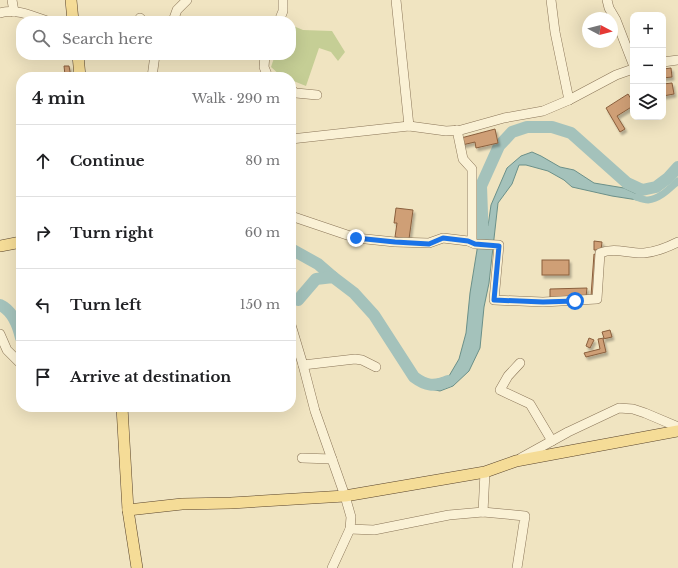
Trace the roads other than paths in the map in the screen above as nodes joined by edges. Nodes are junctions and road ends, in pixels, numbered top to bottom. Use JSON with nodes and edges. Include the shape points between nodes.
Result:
{"nodes":[{"id":1,"x":12,"y":0,"type":"edge"},
{"id":2,"x":70,"y":0,"type":"edge"},
{"id":3,"x":187,"y":0,"type":"edge"},
{"id":4,"x":283,"y":0,"type":"edge"},
{"id":5,"x":396,"y":0,"type":"edge"},
{"id":6,"x":551,"y":0,"type":"edge"},
{"id":7,"x":607,"y":0,"type":"edge"},
{"id":8,"x":14,"y":12,"type":"junction"},
{"id":9,"x":0,"y":13,"type":"edge"},
{"id":10,"x":33,"y":16,"type":"edge"},
{"id":11,"x":72,"y":16,"type":"edge"},
{"id":12,"x":175,"y":16,"type":"edge"},
{"id":13,"x":281,"y":16,"type":"edge"},
{"id":14,"x":630,"y":56,"type":"edge"},
{"id":15,"x":78,"y":60,"type":"edge"},
{"id":16,"x":154,"y":60,"type":"edge"},
{"id":17,"x":265,"y":60,"type":"edge"},
{"id":18,"x":678,"y":60,"type":"edge"},
{"id":19,"x":666,"y":62,"type":"edge"},
{"id":20,"x":630,"y":70,"type":"edge"},
{"id":21,"x":80,"y":72,"type":"edge"},
{"id":22,"x":153,"y":72,"type":"edge"},
{"id":23,"x":266,"y":72,"type":"edge"},
{"id":24,"x":296,"y":93,"type":"edge"},
{"id":25,"x":317,"y":95,"type":"dead end"},
{"id":26,"x":569,"y":100,"type":"junction"},
{"id":27,"x":409,"y":126,"type":"junction"},
{"id":28,"x":457,"y":130,"type":"junction"},
{"id":29,"x":296,"y":138,"type":"edge"},
{"id":30,"x":296,"y":218,"type":"edge"},
{"id":31,"x":678,"y":242,"type":"edge"},
{"id":32,"x":16,"y":243,"type":"edge"},
{"id":33,"x":473,"y":243,"type":"junction"},
{"id":34,"x":0,"y":246,"type":"edge"},
{"id":35,"x":0,"y":334,"type":"edge"},
{"id":36,"x":296,"y":342,"type":"edge"},
{"id":37,"x":3,"y":351,"type":"edge"},
{"id":38,"x":16,"y":360,"type":"edge"},
{"id":39,"x":520,"y":363,"type":"dead end"},
{"id":40,"x":303,"y":365,"type":"junction"},
{"id":41,"x":376,"y":367,"type":"dead end"},
{"id":42,"x":122,"y":412,"type":"edge"},
{"id":43,"x":678,"y":427,"type":"edge"},
{"id":44,"x":678,"y":431,"type":"edge"},
{"id":45,"x":552,"y":441,"type":"junction"},
{"id":46,"x":302,"y":458,"type":"dead end"},
{"id":47,"x":332,"y":459,"type":"junction"},
{"id":48,"x":516,"y":461,"type":"junction"},
{"id":49,"x":485,"y":472,"type":"junction"},
{"id":50,"x":345,"y":496,"type":"junction"},
{"id":51,"x":128,"y":510,"type":"junction"},
{"id":52,"x":483,"y":512,"type":"junction"},
{"id":53,"x":350,"y":530,"type":"junction"},
{"id":54,"x":137,"y":568,"type":"edge"},
{"id":55,"x":332,"y":568,"type":"edge"},
{"id":56,"x":517,"y":568,"type":"edge"}],
"edges":[{"from":1,"to":8,"type":"street"},
{"from":2,"to":11,"type":"main road"},
{"from":3,"to":12,"type":"street"},
{"from":4,"to":13,"type":"street"},
{"from":5,"to":27,"type":"street"},
{"from":6,"to":26,"type":"street"},
{"from":7,"to":14,"type":"street"},
{"from":8,"to":9,"type":"street"},
{"from":8,"to":10,"type":"street"},
{"from":15,"to":21,"type":"main road"},
{"from":16,"to":22,"type":"street"},
{"from":17,"to":23,"type":"street"},
{"from":18,"to":19,"type":"street"},
{"from":20,"to":26,"type":"street"},
{"from":24,"to":25,"type":"street"},
{"from":26,"to":28,"type":"street","via":[[543,111]]},
{"from":27,"to":28,"type":"street"},
{"from":27,"to":29,"type":"street"},
{"from":28,"to":33,"type":"street","via":[[463,159],[472,170]]},
{"from":30,"to":33,"type":"street","via":[[356,238],[429,244],[443,238]]},
{"from":31,"to":33,"type":"street","via":[[644,253],[608,250],[600,253],[597,299],[543,302],[494,300],[499,246]]},
{"from":32,"to":34,"type":"main road"},
{"from":35,"to":37,"type":"street"},
{"from":36,"to":40,"type":"street"},
{"from":37,"to":38,"type":"street"},
{"from":39,"to":45,"type":"street","via":[[500,390],[530,404]]},
{"from":40,"to":41,"type":"street","via":[[355,359]]},
{"from":40,"to":47,"type":"street","via":[[315,411]]},
{"from":42,"to":51,"type":"main road"},
{"from":43,"to":45,"type":"street","via":[[645,413],[619,408]]},
{"from":44,"to":48,"type":"main road"},
{"from":45,"to":48,"type":"street"},
{"from":46,"to":47,"type":"street"},
{"from":47,"to":50,"type":"street"},
{"from":48,"to":49,"type":"main road"},
{"from":49,"to":50,"type":"main road"},
{"from":49,"to":52,"type":"street"},
{"from":50,"to":51,"type":"main road","via":[[182,504]]},
{"from":50,"to":53,"type":"street","via":[[351,517]]},
{"from":51,"to":54,"type":"main road"},
{"from":52,"to":53,"type":"street","via":[[449,515],[374,530]]},
{"from":52,"to":56,"type":"street","via":[[525,516]]},
{"from":53,"to":55,"type":"street"}]}
